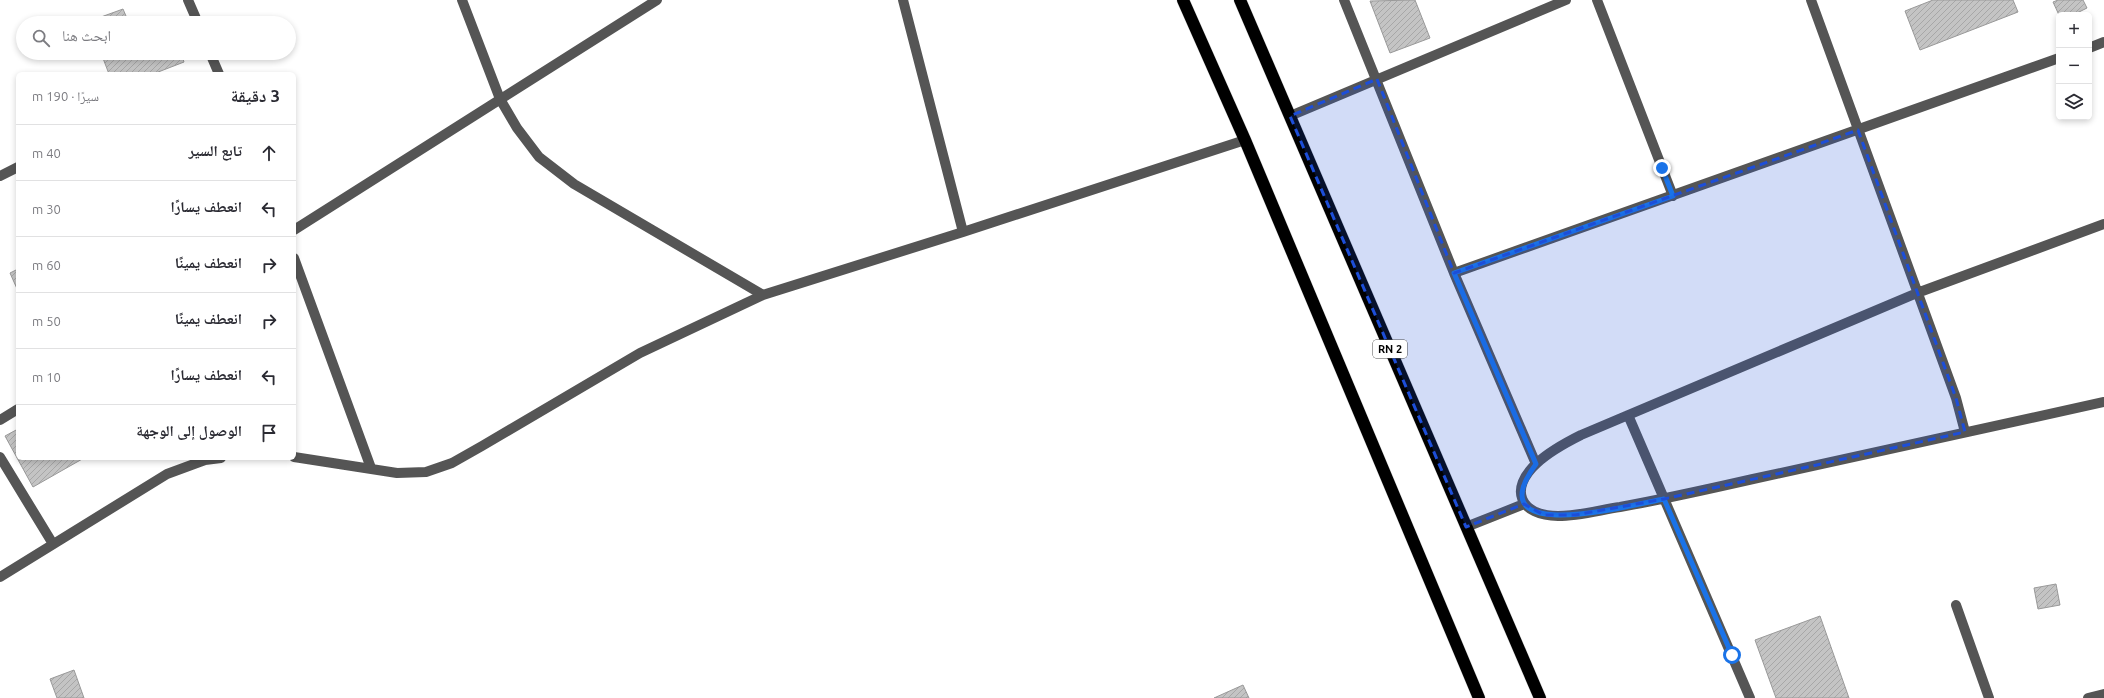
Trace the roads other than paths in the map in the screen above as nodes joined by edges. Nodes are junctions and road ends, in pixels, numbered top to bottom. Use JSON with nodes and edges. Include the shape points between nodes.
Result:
{"nodes":[{"id":1,"x":188,"y":0,"type":"edge"},
{"id":2,"x":462,"y":0,"type":"edge"},
{"id":3,"x":657,"y":0,"type":"edge"},
{"id":4,"x":903,"y":0,"type":"edge"},
{"id":5,"x":1183,"y":0,"type":"edge"},
{"id":6,"x":1240,"y":0,"type":"edge"},
{"id":7,"x":1344,"y":0,"type":"edge"},
{"id":8,"x":1566,"y":0,"type":"edge"},
{"id":9,"x":1597,"y":0,"type":"edge"},
{"id":10,"x":1811,"y":0,"type":"edge"},
{"id":11,"x":195,"y":16,"type":"edge"},
{"id":12,"x":2104,"y":42,"type":"edge"},
{"id":13,"x":2092,"y":47,"type":"edge"},
{"id":14,"x":2056,"y":59,"type":"edge"},
{"id":15,"x":213,"y":60,"type":"edge"},
{"id":16,"x":218,"y":72,"type":"edge"},
{"id":17,"x":1377,"y":79,"type":"junction"},
{"id":18,"x":500,"y":99,"type":"junction"},
{"id":19,"x":1290,"y":116,"type":"junction"},
{"id":20,"x":1858,"y":130,"type":"junction"},
{"id":21,"x":1245,"y":140,"type":"junction"},
{"id":22,"x":16,"y":169,"type":"edge"},
{"id":23,"x":0,"y":176,"type":"edge"},
{"id":24,"x":1673,"y":196,"type":"junction"},
{"id":25,"x":2104,"y":224,"type":"edge"},
{"id":26,"x":296,"y":229,"type":"edge"},
{"id":27,"x":963,"y":232,"type":"junction"},
{"id":28,"x":296,"y":263,"type":"edge"},
{"id":29,"x":1454,"y":273,"type":"junction"},
{"id":30,"x":1918,"y":293,"type":"junction"},
{"id":31,"x":763,"y":295,"type":"junction"},
{"id":32,"x":2104,"y":402,"type":"edge"},
{"id":33,"x":16,"y":410,"type":"edge"},
{"id":34,"x":1628,"y":415,"type":"junction"},
{"id":35,"x":0,"y":420,"type":"edge"},
{"id":36,"x":1965,"y":432,"type":"junction"},
{"id":37,"x":0,"y":457,"type":"edge"},
{"id":38,"x":296,"y":457,"type":"edge"},
{"id":39,"x":205,"y":460,"type":"edge"},
{"id":40,"x":1536,"y":464,"type":"junction"},
{"id":41,"x":371,"y":468,"type":"junction"},
{"id":42,"x":1664,"y":499,"type":"junction"},
{"id":43,"x":1524,"y":504,"type":"junction"},
{"id":44,"x":1466,"y":527,"type":"junction"},
{"id":45,"x":53,"y":544,"type":"junction"},
{"id":46,"x":0,"y":577,"type":"edge"},
{"id":47,"x":1956,"y":605,"type":"dead end"},
{"id":48,"x":2104,"y":694,"type":"edge"},
{"id":49,"x":1479,"y":698,"type":"edge"},
{"id":50,"x":1540,"y":698,"type":"edge"},
{"id":51,"x":1750,"y":698,"type":"edge"},
{"id":52,"x":1989,"y":698,"type":"edge"},
{"id":53,"x":2088,"y":698,"type":"edge"}],
"edges":[{"from":1,"to":11,"type":"street"},
{"from":2,"to":18,"type":"street"},
{"from":3,"to":18,"type":"street"},
{"from":4,"to":27,"type":"street"},
{"from":5,"to":21,"type":"highway"},
{"from":6,"to":19,"type":"highway","number":"RN 2"},
{"from":7,"to":17,"type":"street"},
{"from":8,"to":17,"type":"street"},
{"from":9,"to":24,"type":"street"},
{"from":10,"to":20,"type":"street"},
{"from":12,"to":13,"type":"street"},
{"from":14,"to":20,"type":"street"},
{"from":15,"to":16,"type":"street"},
{"from":17,"to":19,"type":"street"},
{"from":17,"to":29,"type":"street"},
{"from":18,"to":26,"type":"street"},
{"from":18,"to":31,"type":"street","via":[[539,158],[574,184]]},
{"from":19,"to":44,"type":"highway","number":"RN 2"},
{"from":20,"to":24,"type":"street"},
{"from":20,"to":30,"type":"street"},
{"from":21,"to":27,"type":"street"},
{"from":21,"to":49,"type":"highway"},
{"from":22,"to":23,"type":"street"},
{"from":24,"to":29,"type":"street"},
{"from":25,"to":30,"type":"street"},
{"from":27,"to":31,"type":"street"},
{"from":28,"to":41,"type":"street"},
{"from":29,"to":40,"type":"street"},
{"from":30,"to":34,"type":"street"},
{"from":30,"to":36,"type":"street","via":[[1956,398]]},
{"from":31,"to":41,"type":"street","via":[[640,353],[452,463],[426,472],[397,473]]},
{"from":32,"to":36,"type":"street"},
{"from":33,"to":35,"type":"street"},
{"from":34,"to":40,"type":"street","via":[[1575,438]]},
{"from":34,"to":42,"type":"street"},
{"from":36,"to":42,"type":"street"},
{"from":37,"to":45,"type":"street"},
{"from":38,"to":41,"type":"street"},
{"from":39,"to":45,"type":"street","via":[[167,474]]},
{"from":40,"to":43,"type":"street","via":[[1525,478],[1521,493]]},
{"from":42,"to":43,"type":"street","via":[[1559,516],[1544,515]]},
{"from":42,"to":51,"type":"street"},
{"from":43,"to":44,"type":"street"},
{"from":44,"to":50,"type":"highway","number":"RN 2"},
{"from":45,"to":46,"type":"street"},
{"from":47,"to":52,"type":"street"},
{"from":48,"to":53,"type":"street"}]}
